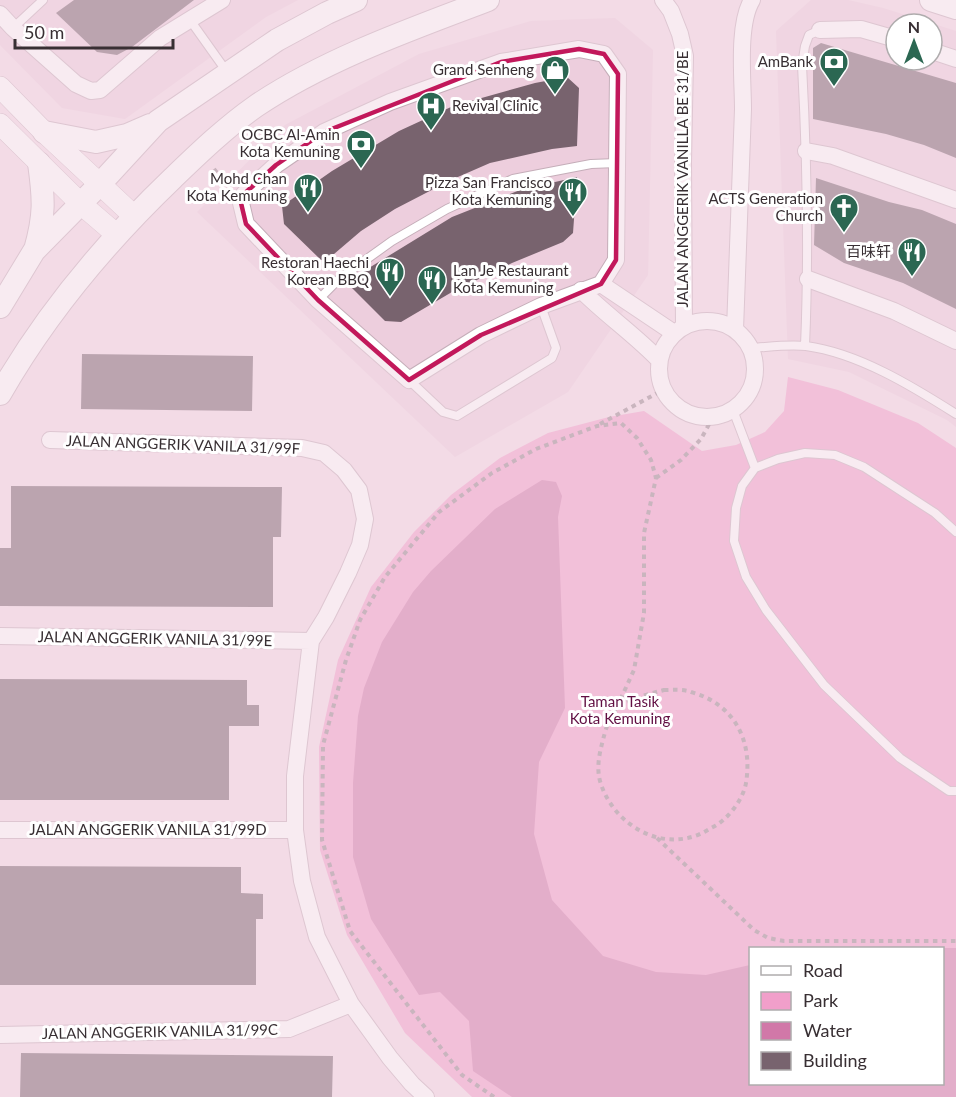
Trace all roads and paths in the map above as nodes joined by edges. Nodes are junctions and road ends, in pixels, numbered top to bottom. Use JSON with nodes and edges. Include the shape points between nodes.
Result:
{"nodes":[{"id":1,"x":43,"y":0,"type":"edge"},
{"id":2,"x":222,"y":0,"type":"edge"},
{"id":3,"x":356,"y":0,"type":"edge"},
{"id":4,"x":488,"y":0,"type":"edge"},
{"id":5,"x":663,"y":0,"type":"edge"},
{"id":6,"x":752,"y":0,"type":"edge"},
{"id":7,"x":931,"y":0,"type":"edge"},
{"id":8,"x":956,"y":8,"type":"edge"},
{"id":9,"x":0,"y":14,"type":"edge"},
{"id":10,"x":190,"y":20,"type":"junction"},
{"id":11,"x":13,"y":28,"type":"junction"},
{"id":12,"x":820,"y":30,"type":"joint"},
{"id":13,"x":884,"y":36,"type":"edge"},
{"id":14,"x":227,"y":72,"type":"junction"},
{"id":15,"x":0,"y":87,"type":"edge"},
{"id":16,"x":158,"y":121,"type":"junction"},
{"id":17,"x":0,"y":124,"type":"edge"},
{"id":18,"x":44,"y":132,"type":"junction"},
{"id":19,"x":806,"y":151,"type":"junction"},
{"id":20,"x":200,"y":152,"type":"junction"},
{"id":21,"x":39,"y":163,"type":"junction"},
{"id":22,"x":617,"y":163,"type":"junction"},
{"id":23,"x":100,"y":184,"type":"junction"},
{"id":24,"x":956,"y":200,"type":"edge"},
{"id":25,"x":241,"y":203,"type":"junction"},
{"id":26,"x":81,"y":204,"type":"junction"},
{"id":27,"x":134,"y":216,"type":"junction"},
{"id":28,"x":116,"y":234,"type":"junction"},
{"id":29,"x":34,"y":251,"type":"junction"},
{"id":30,"x":808,"y":279,"type":"junction"},
{"id":31,"x":601,"y":284,"type":"junction"},
{"id":32,"x":581,"y":290,"type":"junction"},
{"id":33,"x":318,"y":300,"type":"junction"},
{"id":34,"x":541,"y":306,"type":"junction"},
{"id":35,"x":0,"y":307,"type":"edge"},
{"id":36,"x":679,"y":330,"type":"junction"},
{"id":37,"x":735,"y":330,"type":"junction"},
{"id":38,"x":956,"y":341,"type":"edge"},
{"id":39,"x":805,"y":346,"type":"junction"},
{"id":40,"x":751,"y":348,"type":"junction"},
{"id":41,"x":659,"y":360,"type":"junction"},
{"id":42,"x":409,"y":380,"type":"junction"},
{"id":43,"x":663,"y":390,"type":"junction"},
{"id":44,"x":0,"y":394,"type":"edge"},
{"id":45,"x":733,"y":410,"type":"junction"},
{"id":46,"x":956,"y":414,"type":"edge"},
{"id":47,"x":713,"y":417,"type":"junction"},
{"id":48,"x":597,"y":426,"type":"junction"},
{"id":49,"x":50,"y":440,"type":"dead end"},
{"id":50,"x":755,"y":468,"type":"junction"},
{"id":51,"x":656,"y":478,"type":"junction"},
{"id":52,"x":956,"y":532,"type":"edge"},
{"id":53,"x":0,"y":636,"type":"edge"},
{"id":54,"x":311,"y":642,"type":"junction"},
{"id":55,"x":616,"y":709,"type":"junction"},
{"id":56,"x":956,"y":791,"type":"edge"},
{"id":57,"x":0,"y":830,"type":"edge"},
{"id":58,"x":295,"y":830,"type":"junction"},
{"id":59,"x":655,"y":836,"type":"junction"},
{"id":60,"x":956,"y":941,"type":"edge"},
{"id":61,"x":351,"y":1004,"type":"junction"},
{"id":62,"x":0,"y":1035,"type":"edge"},
{"id":63,"x":426,"y":1097,"type":"edge"},
{"id":64,"x":494,"y":1097,"type":"edge"}],
"edges":[{"from":1,"to":11,"type":"lane"},
{"from":2,"to":10,"type":"street"},
{"from":3,"to":14,"type":"main road","via":[[277,40]]},
{"from":4,"to":20,"type":"main road","via":[[421,25],[313,74],[256,106]]},
{"from":5,"to":36,"type":"street","name":"JALAN ANGGERIK VANILLA BE 31/BE","via":[[671,10],[685,56]]},
{"from":6,"to":37,"type":"street","via":[[742,38]]},
{"from":7,"to":8,"type":"main road"},
{"from":9,"to":11,"type":"street"},
{"from":10,"to":11,"type":"street","via":[[160,38],[100,90],[91,91],[76,84]]},
{"from":10,"to":14,"type":"lane"},
{"from":12,"to":13,"type":"street","via":[[861,29]]},
{"from":12,"to":19,"type":"lane","via":[[809,35],[802,65]]},
{"from":14,"to":16,"type":"main road"},
{"from":15,"to":18,"type":"street"},
{"from":16,"to":18,"type":"main road","via":[[127,135],[96,142]]},
{"from":16,"to":23,"type":"main road"},
{"from":17,"to":21,"type":"street"},
{"from":18,"to":23,"type":"street"},
{"from":19,"to":24,"type":"street","via":[[833,156]]},
{"from":19,"to":30,"type":"lane"},
{"from":20,"to":25,"type":"path"},
{"from":20,"to":27,"type":"main road"},
{"from":21,"to":26,"type":"street"},
{"from":21,"to":29,"type":"main road","via":[[44,206]]},
{"from":22,"to":25,"type":"street","via":[[618,74],[604,54],[579,49],[501,62],[390,102],[324,132],[276,165],[244,194]]},
{"from":22,"to":31,"type":"street","via":[[616,260]]},
{"from":22,"to":33,"type":"lane","via":[[513,179],[392,241],[339,279]]},
{"from":23,"to":26,"type":"main road"},
{"from":23,"to":27,"type":"street"},
{"from":25,"to":33,"type":"street","via":[[246,224]]},
{"from":26,"to":28,"type":"street"},
{"from":26,"to":29,"type":"main road"},
{"from":27,"to":28,"type":"main road"},
{"from":28,"to":44,"type":"main road","via":[[24,351]]},
{"from":29,"to":35,"type":"main road"},
{"from":30,"to":38,"type":"street","via":[[894,311]]},
{"from":30,"to":39,"type":"lane"},
{"from":31,"to":32,"type":"street"},
{"from":31,"to":36,"type":"street"},
{"from":32,"to":34,"type":"street"},
{"from":32,"to":41,"type":"street"},
{"from":33,"to":42,"type":"street"},
{"from":34,"to":42,"type":"street","via":[[481,335]]},
{"from":34,"to":42,"type":"lane","via":[[556,348],[552,358],[457,416],[442,412]]},
{"from":36,"to":37,"type":"street","via":[[697,321],[723,324]]},
{"from":36,"to":41,"type":"street","via":[[667,341]]},
{"from":37,"to":40,"type":"street"},
{"from":39,"to":40,"type":"lane"},
{"from":39,"to":46,"type":"lane","via":[[842,355],[896,378]]},
{"from":40,"to":45,"type":"street","via":[[756,371],[753,383]]},
{"from":41,"to":43,"type":"street"},
{"from":43,"to":47,"type":"street","via":[[671,403],[684,412]]},
{"from":43,"to":48,"type":"path"},
{"from":45,"to":47,"type":"street"},
{"from":45,"to":50,"type":"lane"},
{"from":47,"to":51,"type":"path","via":[[701,439]]},
{"from":48,"to":51,"type":"path","via":[[621,423],[651,460]]},
{"from":48,"to":64,"type":"path","via":[[527,454],[492,473],[439,512],[386,577],[360,620],[323,745],[322,840],[350,931],[462,1076]]},
{"from":49,"to":54,"type":"street","name":"JALAN ANGGERIK VANILA 31/99F","via":[[302,448],[324,453],[359,490],[365,519],[360,545],[348,573]]},
{"from":50,"to":52,"type":"lane","via":[[805,453],[835,455],[864,467],[935,513]]},
{"from":50,"to":56,"type":"lane","via":[[742,486],[734,541],[746,577],[766,610],[824,685],[900,758],[949,791]]},
{"from":51,"to":55,"type":"path","via":[[644,533],[644,613],[634,670]]},
{"from":53,"to":54,"type":"street","name":"JALAN ANGGERIK VANILA 31/99E"},
{"from":54,"to":58,"type":"street","via":[[295,776]]},
{"from":55,"to":59,"type":"path","via":[[598,755],[599,780],[608,802],[624,821]]},
{"from":55,"to":59,"type":"path","via":[[664,690],[689,691],[719,705],[744,738],[748,771],[734,809],[716,826],[694,837]]},
{"from":57,"to":58,"type":"street","name":"JALAN ANGGERIK VANILA 31/99D"},
{"from":58,"to":61,"type":"street","via":[[302,881],[317,937]]},
{"from":59,"to":60,"type":"path","via":[[754,930],[768,938]]},
{"from":61,"to":62,"type":"street","name":"JALAN ANGGERIK VANILA 31/99C","via":[[289,1029]]},
{"from":61,"to":63,"type":"street","via":[[390,1058]]}]}
